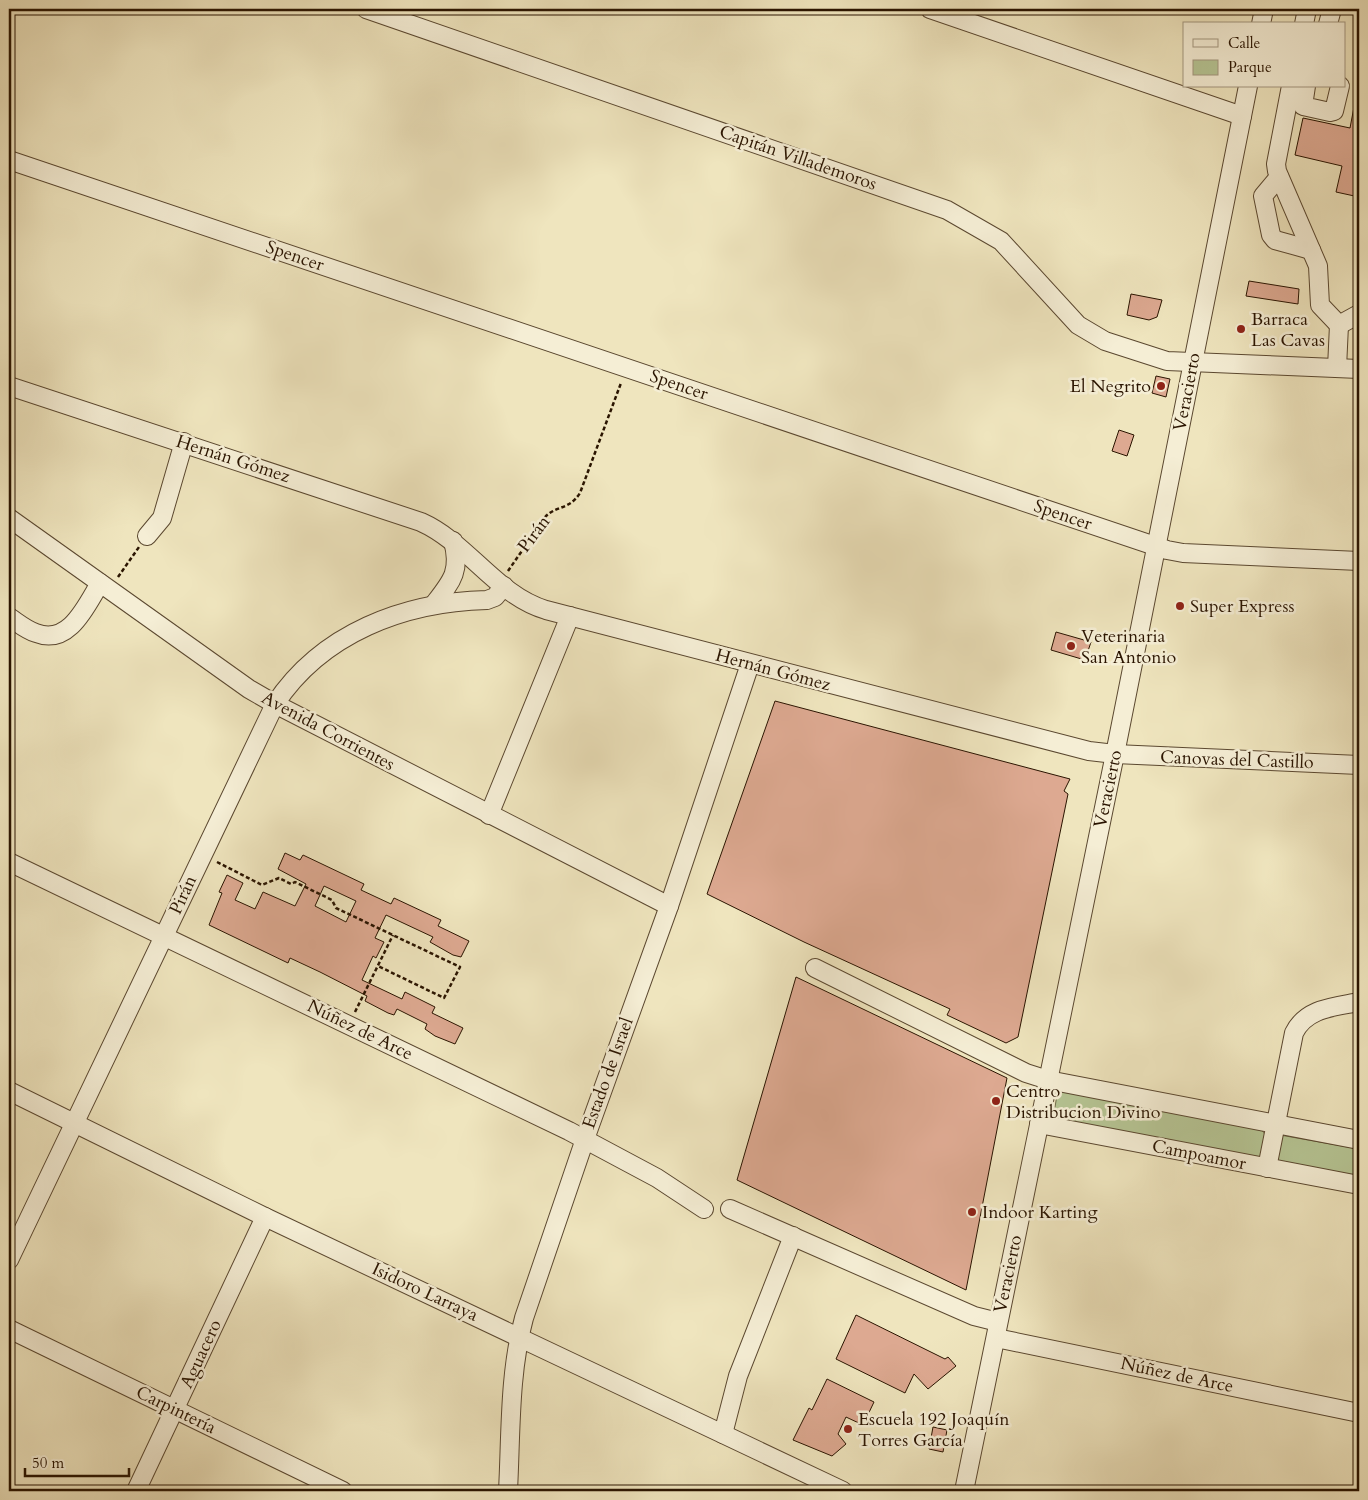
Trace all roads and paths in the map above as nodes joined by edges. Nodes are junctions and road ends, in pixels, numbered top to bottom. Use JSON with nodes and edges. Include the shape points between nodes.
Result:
{"nodes":[{"id":1,"x":366,"y":9,"type":"edge"},
{"id":2,"x":930,"y":9,"type":"edge"},
{"id":3,"x":1264,"y":9,"type":"edge"},
{"id":4,"x":1307,"y":9,"type":"edge"},
{"id":5,"x":1332,"y":9,"type":"edge"},
{"id":6,"x":1261,"y":22,"type":"edge"},
{"id":7,"x":1304,"y":22,"type":"edge"},
{"id":8,"x":1329,"y":22,"type":"edge"},
{"id":9,"x":1248,"y":88,"type":"edge"},
{"id":10,"x":1291,"y":88,"type":"edge"},
{"id":11,"x":1306,"y":88,"type":"edge"},
{"id":12,"x":1340,"y":88,"type":"edge"},
{"id":13,"x":1242,"y":116,"type":"junction"},
{"id":14,"x":9,"y":160,"type":"edge"},
{"id":15,"x":1279,"y":178,"type":"junction"},
{"id":16,"x":1311,"y":250,"type":"junction"},
{"id":17,"x":1359,"y":314,"type":"edge"},
{"id":18,"x":1339,"y":325,"type":"junction"},
{"id":19,"x":1193,"y":361,"type":"junction"},
{"id":20,"x":626,"y":367,"type":"junction"},
{"id":21,"x":1338,"y":368,"type":"junction"},
{"id":22,"x":1359,"y":369,"type":"edge"},
{"id":23,"x":9,"y":386,"type":"edge"},
{"id":24,"x":184,"y":442,"type":"junction"},
{"id":25,"x":9,"y":518,"type":"edge"},
{"id":26,"x":147,"y":536,"type":"joint"},
{"id":27,"x":453,"y":541,"type":"junction"},
{"id":28,"x":1157,"y":547,"type":"junction"},
{"id":29,"x":1359,"y":561,"type":"edge"},
{"id":30,"x":105,"y":586,"type":"junction"},
{"id":31,"x":504,"y":586,"type":"junction"},
{"id":32,"x":434,"y":604,"type":"junction"},
{"id":33,"x":570,"y":616,"type":"junction"},
{"id":34,"x":9,"y":617,"type":"edge"},
{"id":35,"x":750,"y":664,"type":"junction"},
{"id":36,"x":275,"y":704,"type":"junction"},
{"id":37,"x":1115,"y":754,"type":"junction"},
{"id":38,"x":1359,"y":765,"type":"edge"},
{"id":39,"x":489,"y":815,"type":"junction"},
{"id":40,"x":202,"y":855,"type":"junction"},
{"id":41,"x":9,"y":862,"type":"edge"},
{"id":42,"x":669,"y":906,"type":"junction"},
{"id":43,"x":393,"y":935,"type":"junction"},
{"id":44,"x":164,"y":936,"type":"junction"},
{"id":45,"x":378,"y":966,"type":"junction"},
{"id":46,"x":815,"y":968,"type":"dead end"},
{"id":47,"x":1359,"y":1002,"type":"edge"},
{"id":48,"x":349,"y":1025,"type":"junction"},
{"id":49,"x":1048,"y":1080,"type":"junction"},
{"id":50,"x":9,"y":1091,"type":"edge"},
{"id":51,"x":74,"y":1123,"type":"junction"},
{"id":52,"x":1039,"y":1124,"type":"junction"},
{"id":53,"x":1275,"y":1125,"type":"junction"},
{"id":54,"x":585,"y":1139,"type":"junction"},
{"id":55,"x":1359,"y":1140,"type":"edge"},
{"id":56,"x":1267,"y":1168,"type":"junction"},
{"id":57,"x":1359,"y":1186,"type":"edge"},
{"id":58,"x":704,"y":1209,"type":"dead end"},
{"id":59,"x":730,"y":1209,"type":"dead end"},
{"id":60,"x":265,"y":1217,"type":"junction"},
{"id":61,"x":793,"y":1236,"type":"junction"},
{"id":62,"x":9,"y":1260,"type":"edge"},
{"id":63,"x":9,"y":1330,"type":"edge"},
{"id":64,"x":997,"y":1330,"type":"junction"},
{"id":65,"x":519,"y":1336,"type":"junction"},
{"id":66,"x":176,"y":1409,"type":"junction"},
{"id":67,"x":1359,"y":1413,"type":"edge"},
{"id":68,"x":723,"y":1434,"type":"junction"},
{"id":69,"x":136,"y":1491,"type":"edge"},
{"id":70,"x":344,"y":1491,"type":"edge"},
{"id":71,"x":508,"y":1491,"type":"edge"},
{"id":72,"x":843,"y":1491,"type":"edge"},
{"id":73,"x":964,"y":1491,"type":"edge"}],
"edges":[{"from":1,"to":19,"type":"street","name":"Capitán Villademoros","via":[[947,210],[1001,241],[1065,312],[1094,336],[1167,361]]},
{"from":2,"to":13,"type":"street"},
{"from":3,"to":6,"type":"street"},
{"from":4,"to":7,"type":"street"},
{"from":5,"to":8,"type":"street"},
{"from":9,"to":13,"type":"street","name":"Veracierto"},
{"from":10,"to":15,"type":"street","via":[[1276,164]]},
{"from":11,"to":12,"type":"street","via":[[1303,106],[1330,112],[1336,107]]},
{"from":13,"to":19,"type":"street","name":"Veracierto"},
{"from":14,"to":20,"type":"street","name":"Spencer"},
{"from":15,"to":16,"type":"street"},
{"from":15,"to":16,"type":"street","via":[[1263,196],[1271,235],[1280,243]]},
{"from":16,"to":18,"type":"street","via":[[1318,266],[1320,305]]},
{"from":17,"to":18,"type":"street"},
{"from":18,"to":21,"type":"street"},
{"from":19,"to":21,"type":"street","name":"Capitán Villademoros"},
{"from":19,"to":28,"type":"street","name":"Veracierto"},
{"from":20,"to":28,"type":"street","name":"Spencer"},
{"from":20,"to":31,"type":"path","name":"Pirán","via":[[580,493],[567,507],[552,510],[546,516],[508,572]]},
{"from":21,"to":22,"type":"street","name":"Capitán Villademoros"},
{"from":23,"to":24,"type":"street","name":"Hernán Gómez"},
{"from":24,"to":26,"type":"street","via":[[162,518]]},
{"from":24,"to":27,"type":"street","name":"Hernán Gómez","via":[[421,522]]},
{"from":25,"to":30,"type":"street","name":"Avenida Corrientes"},
{"from":26,"to":30,"type":"path"},
{"from":27,"to":31,"type":"street","name":"Hernán Gómez"},
{"from":27,"to":32,"type":"street","via":[[457,564],[455,573]]},
{"from":28,"to":29,"type":"street","name":"Spencer","via":[[1183,553]]},
{"from":28,"to":37,"type":"street","name":"Veracierto"},
{"from":30,"to":34,"type":"street","via":[[62,633],[49,637],[35,633]]},
{"from":30,"to":36,"type":"street","name":"Avenida Corrientes","via":[[249,689]]},
{"from":31,"to":32,"type":"street","name":"Pirán","via":[[495,597],[487,600]]},
{"from":31,"to":33,"type":"street","name":"Hernán Gómez","via":[[530,606]]},
{"from":32,"to":36,"type":"street","name":"Pirán","via":[[385,618],[329,647],[294,678]]},
{"from":33,"to":35,"type":"street","name":"Hernán Gómez"},
{"from":33,"to":39,"type":"street"},
{"from":35,"to":37,"type":"street","name":"Hernán Gómez","via":[[1089,751]]},
{"from":35,"to":42,"type":"street","name":"Estado de Israel"},
{"from":36,"to":39,"type":"street","name":"Avenida Corrientes"},
{"from":36,"to":40,"type":"street","name":"Pirán"},
{"from":37,"to":38,"type":"street","name":"Canovas del Castillo"},
{"from":37,"to":49,"type":"street","name":"Veracierto"},
{"from":39,"to":42,"type":"street","name":"Avenida Corrientes"},
{"from":40,"to":43,"type":"path","via":[[262,885],[279,878],[291,884],[295,882],[332,900],[336,908]]},
{"from":40,"to":44,"type":"street","name":"Pirán"},
{"from":41,"to":44,"type":"street","name":"Núñez de Arce"},
{"from":42,"to":54,"type":"street","name":"Estado de Israel"},
{"from":43,"to":45,"type":"path"},
{"from":43,"to":45,"type":"path","via":[[460,967],[444,998]]},
{"from":44,"to":48,"type":"street","name":"Núñez de Arce"},
{"from":44,"to":51,"type":"street","name":"Pirán"},
{"from":45,"to":48,"type":"path"},
{"from":46,"to":49,"type":"street","via":[[1026,1073]]},
{"from":47,"to":53,"type":"street","via":[[1309,1014],[1298,1025]]},
{"from":48,"to":54,"type":"street","name":"Núñez de Arce"},
{"from":49,"to":52,"type":"street","name":"Veracierto"},
{"from":49,"to":53,"type":"street"},
{"from":50,"to":51,"type":"street","name":"Isidoro Larraya"},
{"from":51,"to":60,"type":"street","name":"Isidoro Larraya"},
{"from":51,"to":62,"type":"street","name":"Pirán"},
{"from":52,"to":56,"type":"street","name":"Campoamor"},
{"from":52,"to":64,"type":"street","name":"Veracierto"},
{"from":53,"to":55,"type":"street"},
{"from":53,"to":56,"type":"street"},
{"from":54,"to":58,"type":"street","name":"Núñez de Arce","via":[[658,1178]]},
{"from":54,"to":65,"type":"street","name":"Estado de Israel"},
{"from":56,"to":57,"type":"street","name":"Campoamor"},
{"from":59,"to":61,"type":"street"},
{"from":60,"to":65,"type":"street","name":"Isidoro Larraya"},
{"from":60,"to":66,"type":"street","name":"Aguacero"},
{"from":61,"to":64,"type":"street","name":"Núñez de Arce","via":[[822,1250],[828,1265],[901,1298],[911,1289],[974,1316]]},
{"from":61,"to":68,"type":"street","via":[[738,1376]]},
{"from":63,"to":66,"type":"street","name":"Carpintería"},
{"from":64,"to":67,"type":"street","name":"Núñez de Arce"},
{"from":64,"to":73,"type":"street","name":"Veracierto"},
{"from":65,"to":68,"type":"street","name":"Isidoro Larraya"},
{"from":65,"to":71,"type":"street","name":"Estado de Israel"},
{"from":66,"to":69,"type":"street","name":"Aguacero"},
{"from":66,"to":70,"type":"street","name":"Carpintería"},
{"from":68,"to":72,"type":"street","name":"Isidoro Larraya"}]}
